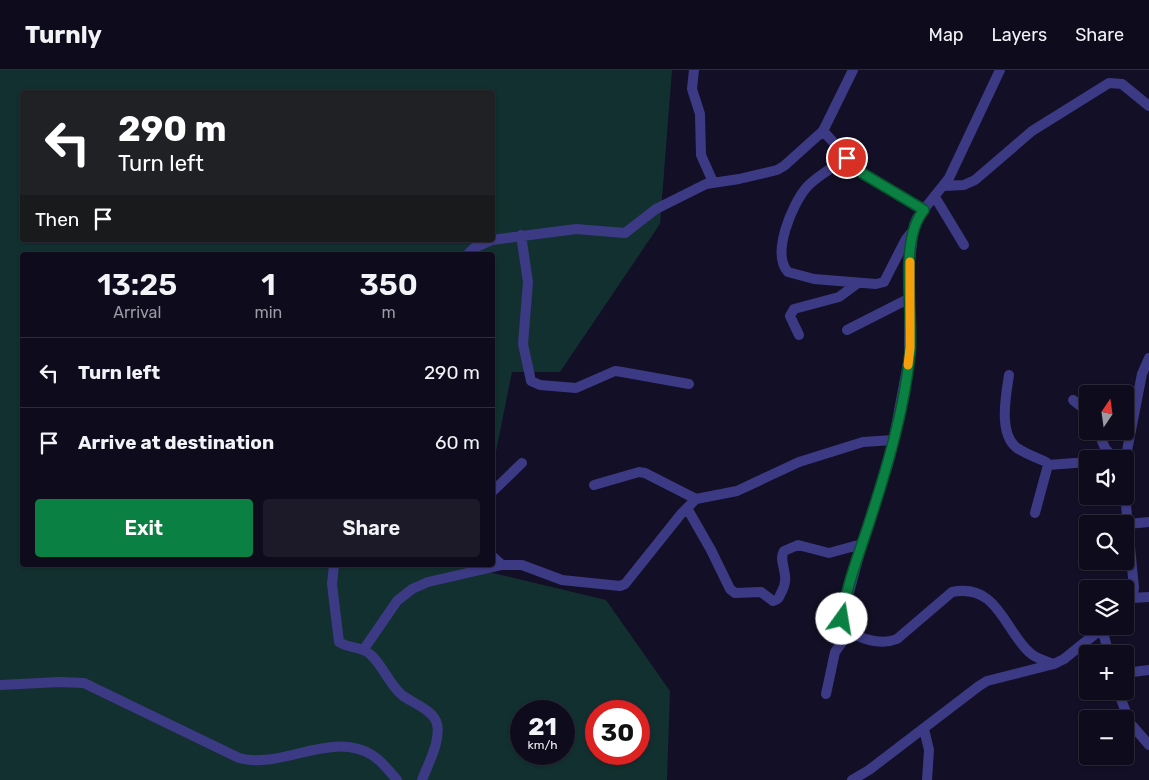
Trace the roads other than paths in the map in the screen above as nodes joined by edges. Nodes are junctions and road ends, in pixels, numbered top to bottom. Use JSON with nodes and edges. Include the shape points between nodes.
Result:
{"nodes":[{"id":1,"x":694,"y":70,"type":"edge"},
{"id":2,"x":853,"y":70,"type":"edge"},
{"id":3,"x":1000,"y":70,"type":"edge"},
{"id":4,"x":1149,"y":106,"type":"edge"},
{"id":5,"x":822,"y":131,"type":"junction"},
{"id":6,"x":847,"y":158,"type":"junction"},
{"id":7,"x":713,"y":182,"type":"junction"},
{"id":8,"x":944,"y":186,"type":"junction"},
{"id":9,"x":935,"y":197,"type":"junction"},
{"id":10,"x":924,"y":210,"type":"junction"},
{"id":11,"x":914,"y":229,"type":"junction"},
{"id":12,"x":521,"y":235,"type":"junction"},
{"id":13,"x":495,"y":239,"type":"edge"},
{"id":14,"x":488,"y":242,"type":"edge"},
{"id":15,"x":964,"y":245,"type":"dead end"},
{"id":16,"x":470,"y":252,"type":"edge"},
{"id":17,"x":858,"y":283,"type":"junction"},
{"id":18,"x":910,"y":298,"type":"junction"},
{"id":19,"x":847,"y":330,"type":"dead end"},
{"id":20,"x":799,"y":336,"type":"dead end"},
{"id":21,"x":1149,"y":358,"type":"edge"},
{"id":22,"x":1009,"y":375,"type":"dead end"},
{"id":23,"x":689,"y":384,"type":"dead end"},
{"id":24,"x":1073,"y":400,"type":"dead end"},
{"id":25,"x":1079,"y":405,"type":"edge"},
{"id":26,"x":893,"y":440,"type":"junction"},
{"id":27,"x":1128,"y":450,"type":"edge"},
{"id":28,"x":522,"y":463,"type":"dead end"},
{"id":29,"x":1079,"y":463,"type":"edge"},
{"id":30,"x":1048,"y":465,"type":"junction"},
{"id":31,"x":594,"y":485,"type":"dead end"},
{"id":32,"x":495,"y":489,"type":"edge"},
{"id":33,"x":696,"y":499,"type":"junction"},
{"id":34,"x":687,"y":508,"type":"junction"},
{"id":35,"x":1035,"y":513,"type":"dead end"},
{"id":36,"x":1149,"y":522,"type":"edge"},
{"id":37,"x":1134,"y":523,"type":"edge"},
{"id":38,"x":862,"y":544,"type":"junction"},
{"id":39,"x":495,"y":559,"type":"edge"},
{"id":40,"x":502,"y":565,"type":"junction"},
{"id":41,"x":334,"y":567,"type":"edge"},
{"id":42,"x":493,"y":567,"type":"edge"},
{"id":43,"x":495,"y":567,"type":"edge"},
{"id":44,"x":1149,"y":596,"type":"edge"},
{"id":45,"x":1134,"y":598,"type":"edge"},
{"id":46,"x":850,"y":631,"type":"junction"},
{"id":47,"x":1094,"y":635,"type":"edge"},
{"id":48,"x":364,"y":649,"type":"junction"},
{"id":49,"x":1054,"y":664,"type":"junction"},
{"id":50,"x":1149,"y":670,"type":"edge"},
{"id":51,"x":1134,"y":672,"type":"edge"},
{"id":52,"x":0,"y":685,"type":"edge"},
{"id":53,"x":826,"y":694,"type":"dead end"},
{"id":54,"x":1121,"y":700,"type":"edge"},
{"id":55,"x":924,"y":730,"type":"junction"},
{"id":56,"x":1149,"y":745,"type":"edge"},
{"id":57,"x":397,"y":780,"type":"edge"},
{"id":58,"x":422,"y":780,"type":"edge"},
{"id":59,"x":852,"y":780,"type":"edge"},
{"id":60,"x":927,"y":780,"type":"edge"}],
"edges":[{"from":1,"to":7,"type":"street","via":[[692,89],[700,114],[701,154]]},
{"from":2,"to":5,"type":"street"},
{"from":3,"to":8,"type":"street"},
{"from":4,"to":8,"type":"street","via":[[1122,84],[1109,83],[1032,131],[975,180],[964,185]]},
{"from":5,"to":6,"type":"street"},
{"from":5,"to":7,"type":"street","via":[[777,170]]},
{"from":6,"to":10,"type":"street","via":[[862,173]]},
{"from":6,"to":17,"type":"street","via":[[804,191],[784,234],[782,264],[793,274]]},
{"from":7,"to":12,"type":"street","via":[[656,209],[625,233],[576,229]]},
{"from":8,"to":9,"type":"street"},
{"from":9,"to":10,"type":"street"},
{"from":9,"to":15,"type":"street"},
{"from":10,"to":11,"type":"street"},
{"from":11,"to":17,"type":"street","via":[[884,282]]},
{"from":11,"to":18,"type":"street","via":[[909,271]]},
{"from":12,"to":13,"type":"street"},
{"from":12,"to":23,"type":"street","via":[[528,282],[523,344],[531,380],[540,385],[576,388],[622,372]]},
{"from":14,"to":16,"type":"street"},
{"from":17,"to":20,"type":"street","via":[[839,297],[794,309],[790,316]]},
{"from":18,"to":19,"type":"street"},
{"from":18,"to":26,"type":"street","via":[[909,358]]},
{"from":21,"to":27,"type":"street","via":[[1142,374]]},
{"from":22,"to":30,"type":"street","via":[[1004,419],[1010,438],[1018,448]]},
{"from":24,"to":25,"type":"street"},
{"from":26,"to":33,"type":"street","via":[[863,442],[798,462],[737,491]]},
{"from":26,"to":38,"type":"street"},
{"from":28,"to":32,"type":"street"},
{"from":29,"to":30,"type":"street"},
{"from":30,"to":35,"type":"street"},
{"from":31,"to":33,"type":"street","via":[[639,472]]},
{"from":33,"to":34,"type":"street"},
{"from":34,"to":38,"type":"street","via":[[730,589],[735,593],[761,592],[773,601],[779,598],[786,582],[781,557],[784,551],[798,545],[828,553]]},
{"from":34,"to":40,"type":"street","via":[[620,586],[570,582],[528,566]]},
{"from":36,"to":37,"type":"street"},
{"from":38,"to":46,"type":"street","via":[[843,611],[844,626]]},
{"from":39,"to":40,"type":"street"},
{"from":40,"to":43,"type":"street"},
{"from":41,"to":48,"type":"street","via":[[332,584],[339,642]]},
{"from":42,"to":48,"type":"street","via":[[428,582],[412,589],[390,607]]},
{"from":44,"to":45,"type":"street"},
{"from":46,"to":49,"type":"street","via":[[873,641],[889,642],[897,639],[945,596],[959,591],[987,598],[1029,652]]},
{"from":46,"to":53,"type":"street","via":[[836,652]]},
{"from":47,"to":49,"type":"street"},
{"from":48,"to":58,"type":"street","via":[[372,655],[392,685],[431,714],[436,722],[438,731]]},
{"from":49,"to":55,"type":"street","via":[[988,681]]},
{"from":50,"to":51,"type":"street"},
{"from":52,"to":57,"type":"street","via":[[84,683],[238,758],[258,761],[331,747],[344,748],[373,756]]},
{"from":54,"to":56,"type":"street","via":[[1130,723]]},
{"from":55,"to":59,"type":"street"},
{"from":55,"to":60,"type":"street","via":[[929,750]]}]}
